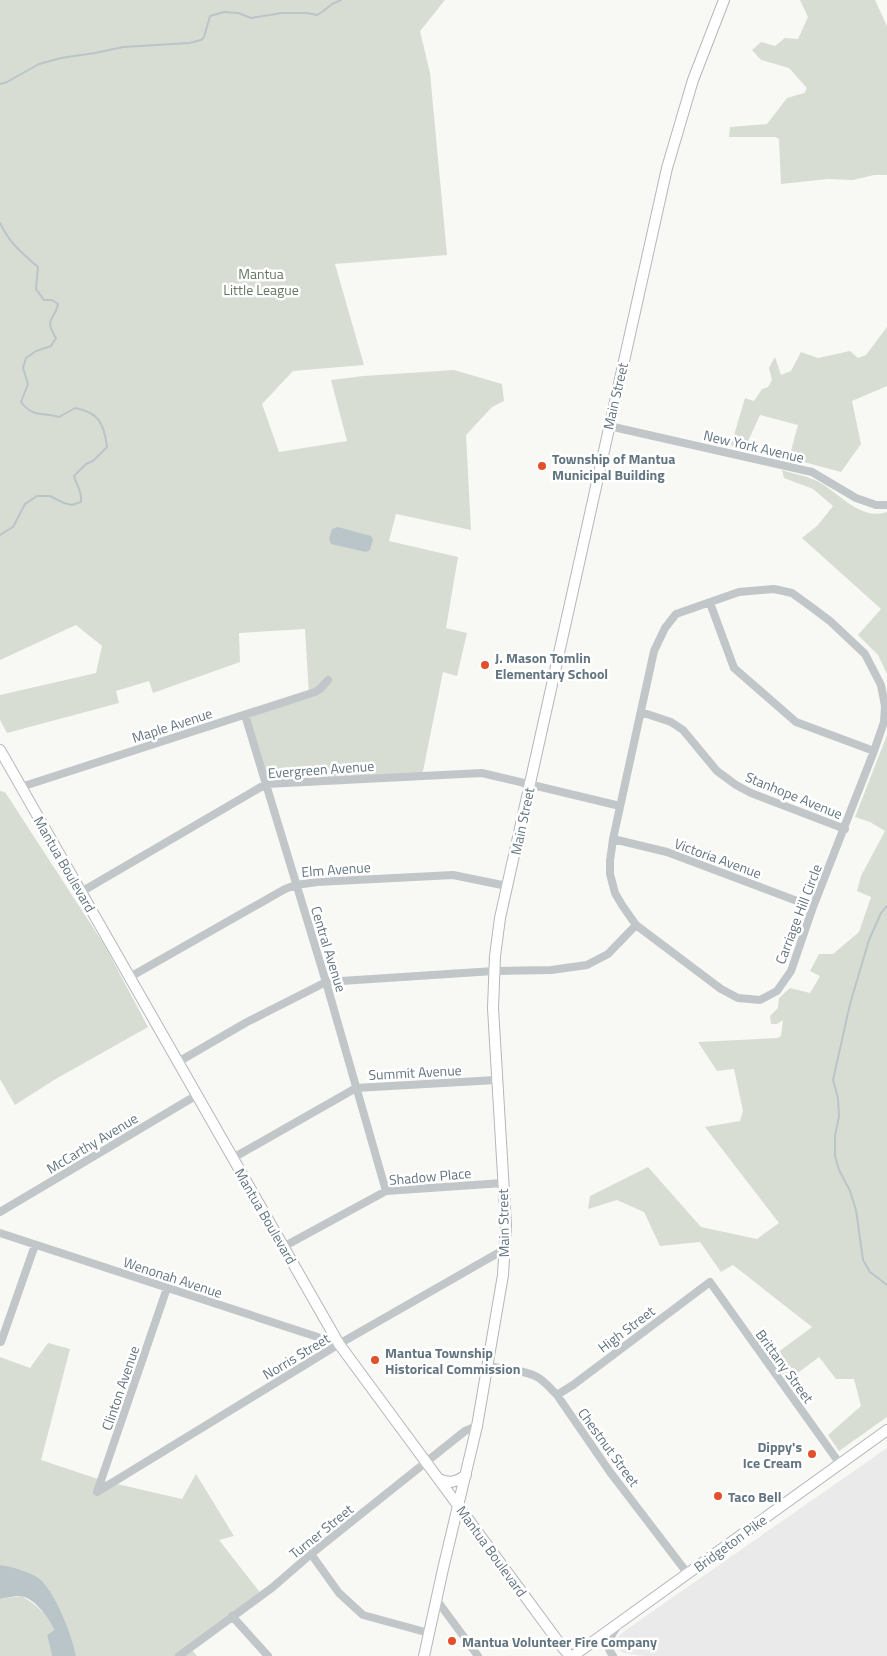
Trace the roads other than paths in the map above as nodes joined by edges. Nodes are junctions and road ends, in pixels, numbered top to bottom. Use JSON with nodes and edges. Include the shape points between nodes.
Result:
{"nodes":[{"id":1,"x":724,"y":0,"type":"edge"},
{"id":2,"x":608,"y":426,"type":"junction"},
{"id":3,"x":887,"y":505,"type":"edge"},
{"id":4,"x":710,"y":603,"type":"junction"},
{"id":5,"x":328,"y":680,"type":"dead end"},
{"id":6,"x":641,"y":712,"type":"junction"},
{"id":7,"x":245,"y":715,"type":"junction"},
{"id":8,"x":0,"y":750,"type":"edge"},
{"id":9,"x":874,"y":751,"type":"junction"},
{"id":10,"x":530,"y":783,"type":"junction"},
{"id":11,"x":266,"y":784,"type":"junction"},
{"id":12,"x":21,"y":787,"type":"junction"},
{"id":13,"x":620,"y":806,"type":"junction"},
{"id":14,"x":844,"y":829,"type":"junction"},
{"id":15,"x":613,"y":839,"type":"junction"},
{"id":16,"x":296,"y":885,"type":"junction"},
{"id":17,"x":507,"y":886,"type":"junction"},
{"id":18,"x":81,"y":892,"type":"junction"},
{"id":19,"x":813,"y":907,"type":"junction"},
{"id":20,"x":636,"y":925,"type":"junction"},
{"id":21,"x":494,"y":971,"type":"junction"},
{"id":22,"x":130,"y":977,"type":"junction"},
{"id":23,"x":326,"y":982,"type":"junction"},
{"id":24,"x":183,"y":1060,"type":"junction"},
{"id":25,"x":496,"y":1080,"type":"junction"},
{"id":26,"x":356,"y":1088,"type":"junction"},
{"id":27,"x":197,"y":1095,"type":"junction"},
{"id":28,"x":233,"y":1158,"type":"junction"},
{"id":29,"x":503,"y":1183,"type":"junction"},
{"id":30,"x":386,"y":1191,"type":"junction"},
{"id":31,"x":0,"y":1212,"type":"edge"},
{"id":32,"x":0,"y":1233,"type":"edge"},
{"id":33,"x":35,"y":1245,"type":"junction"},
{"id":34,"x":283,"y":1247,"type":"junction"},
{"id":35,"x":505,"y":1249,"type":"junction"},
{"id":36,"x":710,"y":1282,"type":"joint"},
{"id":37,"x":167,"y":1288,"type":"junction"},
{"id":38,"x":1,"y":1342,"type":"edge"},
{"id":39,"x":339,"y":1344,"type":"junction"},
{"id":40,"x":488,"y":1366,"type":"junction"},
{"id":41,"x":557,"y":1395,"type":"junction"},
{"id":42,"x":477,"y":1426,"type":"junction"},
{"id":43,"x":887,"y":1430,"type":"edge"},
{"id":44,"x":426,"y":1462,"type":"junction"},
{"id":45,"x":840,"y":1464,"type":"junction"},
{"id":46,"x":466,"y":1475,"type":"junction"},
{"id":47,"x":439,"y":1479,"type":"junction"},
{"id":48,"x":102,"y":1489,"type":"joint"},
{"id":49,"x":459,"y":1506,"type":"junction"},
{"id":50,"x":311,"y":1554,"type":"junction"},
{"id":51,"x":688,"y":1574,"type":"junction"},
{"id":52,"x":436,"y":1599,"type":"junction"},
{"id":53,"x":232,"y":1616,"type":"junction"},
{"id":54,"x":618,"y":1624,"type":"junction"},
{"id":55,"x":429,"y":1633,"type":"junction"},
{"id":56,"x":179,"y":1656,"type":"edge"},
{"id":57,"x":268,"y":1656,"type":"edge"},
{"id":58,"x":424,"y":1656,"type":"edge"},
{"id":59,"x":478,"y":1656,"type":"edge"},
{"id":60,"x":572,"y":1656,"type":"edge"},
{"id":61,"x":613,"y":1656,"type":"edge"}],
"edges":[{"from":1,"to":2,"type":"main road","name":"Main Street","via":[[674,141]]},
{"from":2,"to":3,"type":"street","name":"New York Avenue","via":[[812,472],[856,498]]},
{"from":2,"to":10,"type":"main road","name":"Main Street"},
{"from":4,"to":6,"type":"street","name":"Carriage Hill Circle","via":[[676,614],[665,628],[654,651]]},
{"from":4,"to":9,"type":"street","via":[[734,668],[796,722]]},
{"from":4,"to":9,"type":"street","name":"Carriage Hill Circle","via":[[739,592],[774,589],[792,593],[830,621],[864,654],[880,685],[885,706],[884,722]]},
{"from":5,"to":7,"type":"street","name":"Maple Avenue","via":[[314,692]]},
{"from":6,"to":13,"type":"street","name":"Carriage Hill Circle"},
{"from":6,"to":14,"type":"street","name":"Stanhope Avenue","via":[[671,722],[683,730],[717,770],[736,785]]},
{"from":7,"to":11,"type":"street","name":"Central Avenue"},
{"from":7,"to":12,"type":"street","name":"Maple Avenue"},
{"from":8,"to":12,"type":"main road","name":"Mantua Boulevard"},
{"from":9,"to":14,"type":"street","name":"Carriage Hill Circle"},
{"from":10,"to":11,"type":"street","name":"Evergreen Avenue","via":[[471,772]]},
{"from":10,"to":13,"type":"street","name":"Evergreen Avenue"},
{"from":10,"to":17,"type":"main road","name":"Main Street"},
{"from":11,"to":16,"type":"street","name":"Central Avenue"},
{"from":11,"to":18,"type":"street","name":"Evergreen Avenue"},
{"from":12,"to":18,"type":"main road","name":"Mantua Boulevard"},
{"from":13,"to":15,"type":"street","name":"Carriage Hill Circle"},
{"from":14,"to":19,"type":"street","name":"Carriage Hill Circle"},
{"from":15,"to":19,"type":"street","name":"Victoria Avenue","via":[[667,852]]},
{"from":15,"to":20,"type":"street","name":"Carriage Hill Circle","via":[[610,874],[615,893]]},
{"from":16,"to":17,"type":"street","name":"Elm Avenue","via":[[452,875]]},
{"from":16,"to":22,"type":"street","name":"Elm Avenue"},
{"from":16,"to":23,"type":"street","name":"Central Avenue"},
{"from":17,"to":21,"type":"main road","name":"Main Street"},
{"from":18,"to":22,"type":"main road","name":"Mantua Boulevard"},
{"from":19,"to":20,"type":"street","name":"Carriage Hill Circle","via":[[791,971],[777,992],[760,1000],[738,998],[722,989]]},
{"from":20,"to":21,"type":"street","via":[[608,954],[587,965],[551,970]]},
{"from":21,"to":23,"type":"street"},
{"from":21,"to":25,"type":"main road","name":"Main Street"},
{"from":22,"to":24,"type":"main road","name":"Mantua Boulevard"},
{"from":23,"to":24,"type":"street","via":[[247,1022]]},
{"from":23,"to":26,"type":"street","name":"Central Avenue"},
{"from":24,"to":27,"type":"main road","name":"Mantua Boulevard"},
{"from":25,"to":26,"type":"street","name":"Summit Avenue"},
{"from":25,"to":29,"type":"main road","name":"Main Street"},
{"from":26,"to":28,"type":"street","name":"Summit Avenue"},
{"from":26,"to":30,"type":"street","name":"Central Avenue"},
{"from":27,"to":28,"type":"main road","name":"Mantua Boulevard"},
{"from":27,"to":31,"type":"street","name":"McCarthy Avenue"},
{"from":28,"to":34,"type":"main road","name":"Mantua Boulevard"},
{"from":29,"to":30,"type":"street","name":"Shadow Place"},
{"from":29,"to":35,"type":"main road","name":"Main Street"},
{"from":30,"to":34,"type":"street","name":"Shadow Place"},
{"from":32,"to":33,"type":"street","name":"Wenonah Avenue"},
{"from":33,"to":37,"type":"street","name":"Wenonah Avenue"},
{"from":33,"to":38,"type":"street"},
{"from":34,"to":39,"type":"main road","name":"Mantua Boulevard"},
{"from":35,"to":39,"type":"street","name":"Norris Street"},
{"from":35,"to":40,"type":"main road","name":"Main Street"},
{"from":36,"to":41,"type":"street","name":"High Street"},
{"from":36,"to":45,"type":"street","name":"Brittany Street"},
{"from":37,"to":39,"type":"street","name":"Wenonah Avenue"},
{"from":37,"to":48,"type":"street","name":"Clinton Avenue","via":[[97,1492]]},
{"from":39,"to":44,"type":"main road","name":"Mantua Boulevard"},
{"from":39,"to":48,"type":"street","name":"Norris Street"},
{"from":40,"to":41,"type":"street","name":"Chestnut Street","via":[[537,1377]]},
{"from":40,"to":42,"type":"main road","name":"Main Street"},
{"from":41,"to":51,"type":"street","name":"Chestnut Street","via":[[610,1472]]},
{"from":42,"to":44,"type":"street","name":"Turner Street","via":[[465,1430]]},
{"from":42,"to":46,"type":"main road","name":"Main Street"},
{"from":43,"to":45,"type":"main road","name":"Bridgeton Pike"},
{"from":44,"to":47,"type":"main road","name":"Mantua Boulevard"},
{"from":44,"to":50,"type":"street","name":"Turner Street"},
{"from":45,"to":51,"type":"main road","name":"Bridgeton Pike"},
{"from":46,"to":47,"type":"main road","via":[[453,1482]]},
{"from":46,"to":49,"type":"main road","name":"Main Street"},
{"from":47,"to":49,"type":"main road","name":"Mantua Boulevard"},
{"from":49,"to":52,"type":"main road","name":"Main Street"},
{"from":49,"to":60,"type":"main road","name":"Mantua Boulevard"},
{"from":50,"to":53,"type":"street","name":"Turner Street"},
{"from":50,"to":55,"type":"street","via":[[339,1593],[363,1615]]},
{"from":51,"to":54,"type":"main road","name":"Bridgeton Pike"},
{"from":52,"to":55,"type":"main road","name":"Main Street"},
{"from":52,"to":59,"type":"street"},
{"from":53,"to":56,"type":"street","name":"Turner Street"},
{"from":53,"to":57,"type":"street"},
{"from":54,"to":60,"type":"main road","name":"Bridgeton Pike"},
{"from":54,"to":61,"type":"street","via":[[609,1640],[608,1647]]},
{"from":55,"to":58,"type":"main road","name":"Main Street"}]}
